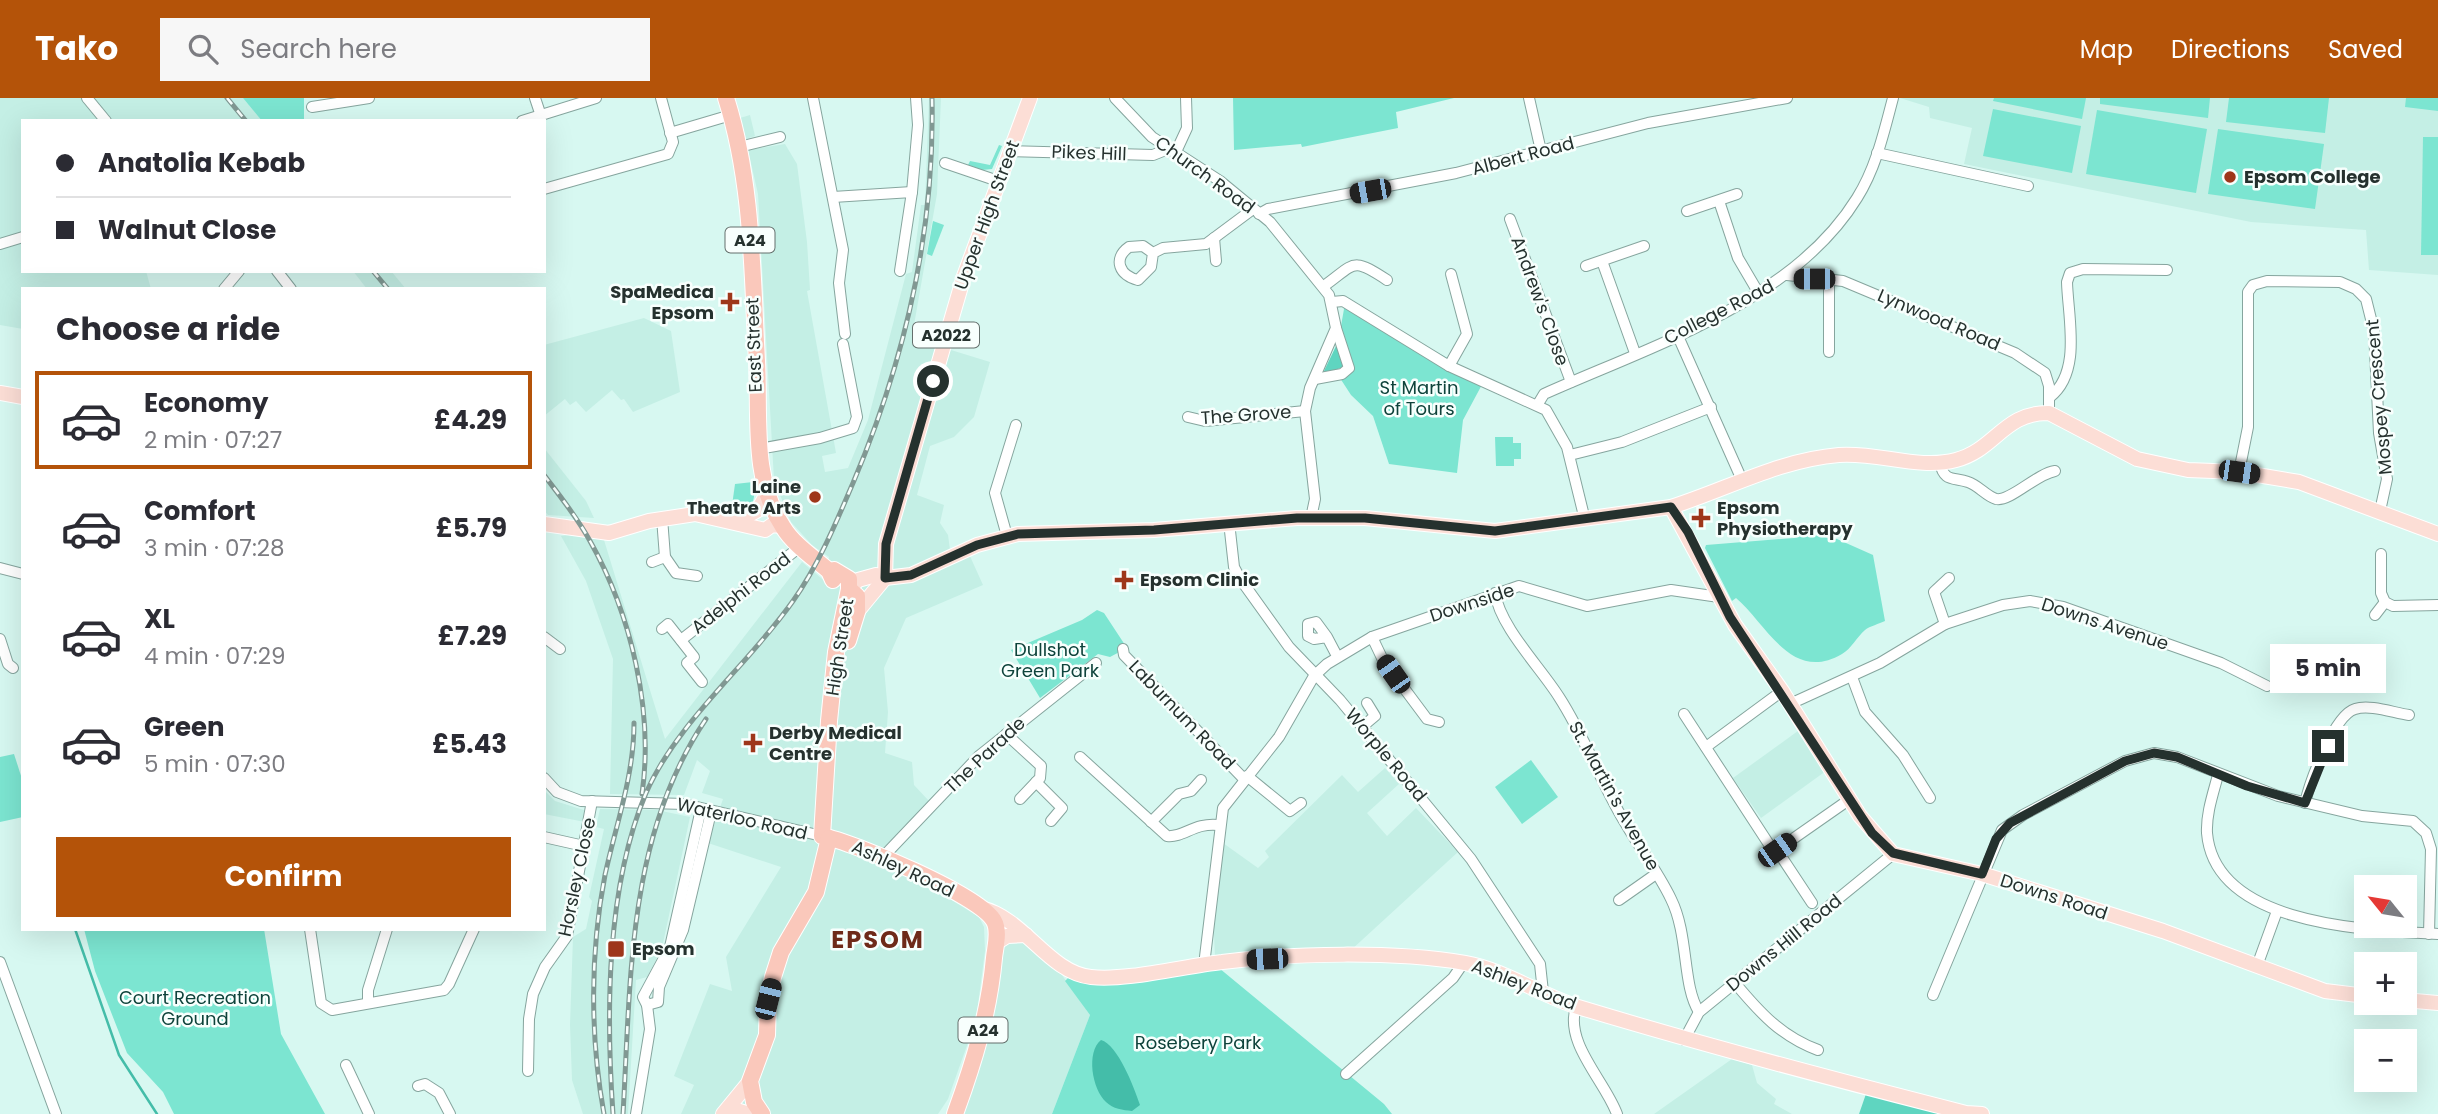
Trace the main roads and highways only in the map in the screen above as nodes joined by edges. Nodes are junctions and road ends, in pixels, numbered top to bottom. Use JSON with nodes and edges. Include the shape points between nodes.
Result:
{"nodes":[{"id":1,"x":726,"y":98,"type":"edge"},
{"id":2,"x":1030,"y":98,"type":"edge"},
{"id":3,"x":0,"y":393,"type":"edge"},
{"id":4,"x":21,"y":397,"type":"edge"},
{"id":5,"x":768,"y":492,"type":"junction"},
{"id":6,"x":1671,"y":507,"type":"junction"},
{"id":7,"x":737,"y":522,"type":"junction"},
{"id":8,"x":546,"y":526,"type":"edge"},
{"id":9,"x":777,"y":526,"type":"junction"},
{"id":10,"x":2438,"y":534,"type":"edge"},
{"id":11,"x":885,"y":578,"type":"junction"},
{"id":12,"x":849,"y":589,"type":"junction"},
{"id":13,"x":857,"y":612,"type":"junction"},
{"id":14,"x":829,"y":838,"type":"junction"},
{"id":15,"x":986,"y":913,"type":"junction"},
{"id":16,"x":1026,"y":935,"type":"junction"},
{"id":17,"x":996,"y":943,"type":"junction"},
{"id":18,"x":2354,"y":995,"type":"edge"},
{"id":19,"x":2417,"y":1001,"type":"edge"},
{"id":20,"x":2438,"y":1003,"type":"edge"},
{"id":21,"x":750,"y":1081,"type":"junction"},
{"id":22,"x":729,"y":1109,"type":"edge"},
{"id":23,"x":755,"y":1110,"type":"edge"},
{"id":24,"x":955,"y":1114,"type":"edge"},
{"id":25,"x":1982,"y":1114,"type":"edge"}],
"edges":[{"from":1,"to":5,"type":"highway","name":"East Street","number":"A24","via":[[748,208],[759,449]]},
{"from":2,"to":11,"type":"main road","name":"Upper High Street","number":"A2022","via":[[964,276],[890,530],[884,553]]},
{"from":3,"to":4,"type":"main road"},
{"from":5,"to":7,"type":"main road","via":[[758,510]]},
{"from":5,"to":9,"type":"highway","name":"East Street","number":"A24"},
{"from":6,"to":10,"type":"main road","via":[[1791,462],[1843,455],[1940,463],[1977,451],[2017,419],[2049,413],[2137,459],[2188,470],[2299,482]]},
{"from":6,"to":11,"type":"main road","via":[[1487,531],[1311,518],[1007,536],[911,575]]},
{"from":6,"to":18,"type":"main road","name":"Downs Road","via":[[1719,597],[1872,833],[1893,853],[1982,874],[2163,931],[2325,991]]},
{"from":7,"to":8,"type":"main road","via":[[695,514],[609,533]]},
{"from":7,"to":9,"type":"main road","via":[[765,530]]},
{"from":9,"to":12,"type":"highway","name":"East Street","number":"A24","via":[[829,571],[849,579]]},
{"from":11,"to":12,"type":"main road","via":[[861,590]]},
{"from":11,"to":13,"type":"main road"},
{"from":12,"to":13,"type":"highway","name":"High Street","number":"A24","via":[[857,596]]},
{"from":12,"to":14,"type":"highway","name":"High Street","via":[[830,710]]},
{"from":13,"to":14,"type":"highway","name":"High Street","via":[[845,653]]},
{"from":14,"to":15,"type":"highway","name":"Ashley Road","via":[[925,876]]},
{"from":14,"to":21,"type":"highway","name":"High Street","via":[[816,892],[776,967],[768,999],[767,1035]]},
{"from":15,"to":16,"type":"main road","name":"Ashley Road","via":[[995,911]]},
{"from":15,"to":17,"type":"highway","number":"A24","via":[[996,928]]},
{"from":16,"to":17,"type":"main road","via":[[1007,936]]},
{"from":16,"to":25,"type":"main road","name":"Ashley Road","via":[[1068,970],[1087,977],[1233,960],[1352,956],[1464,962],[1577,1007],[1684,1040]]},
{"from":17,"to":24,"type":"highway","number":"A24","via":[[989,1008]]},
{"from":19,"to":20,"type":"main road"},
{"from":21,"to":22,"type":"main road"},
{"from":21,"to":23,"type":"highway"},
{"from":22,"to":23,"type":"main road"}]}
